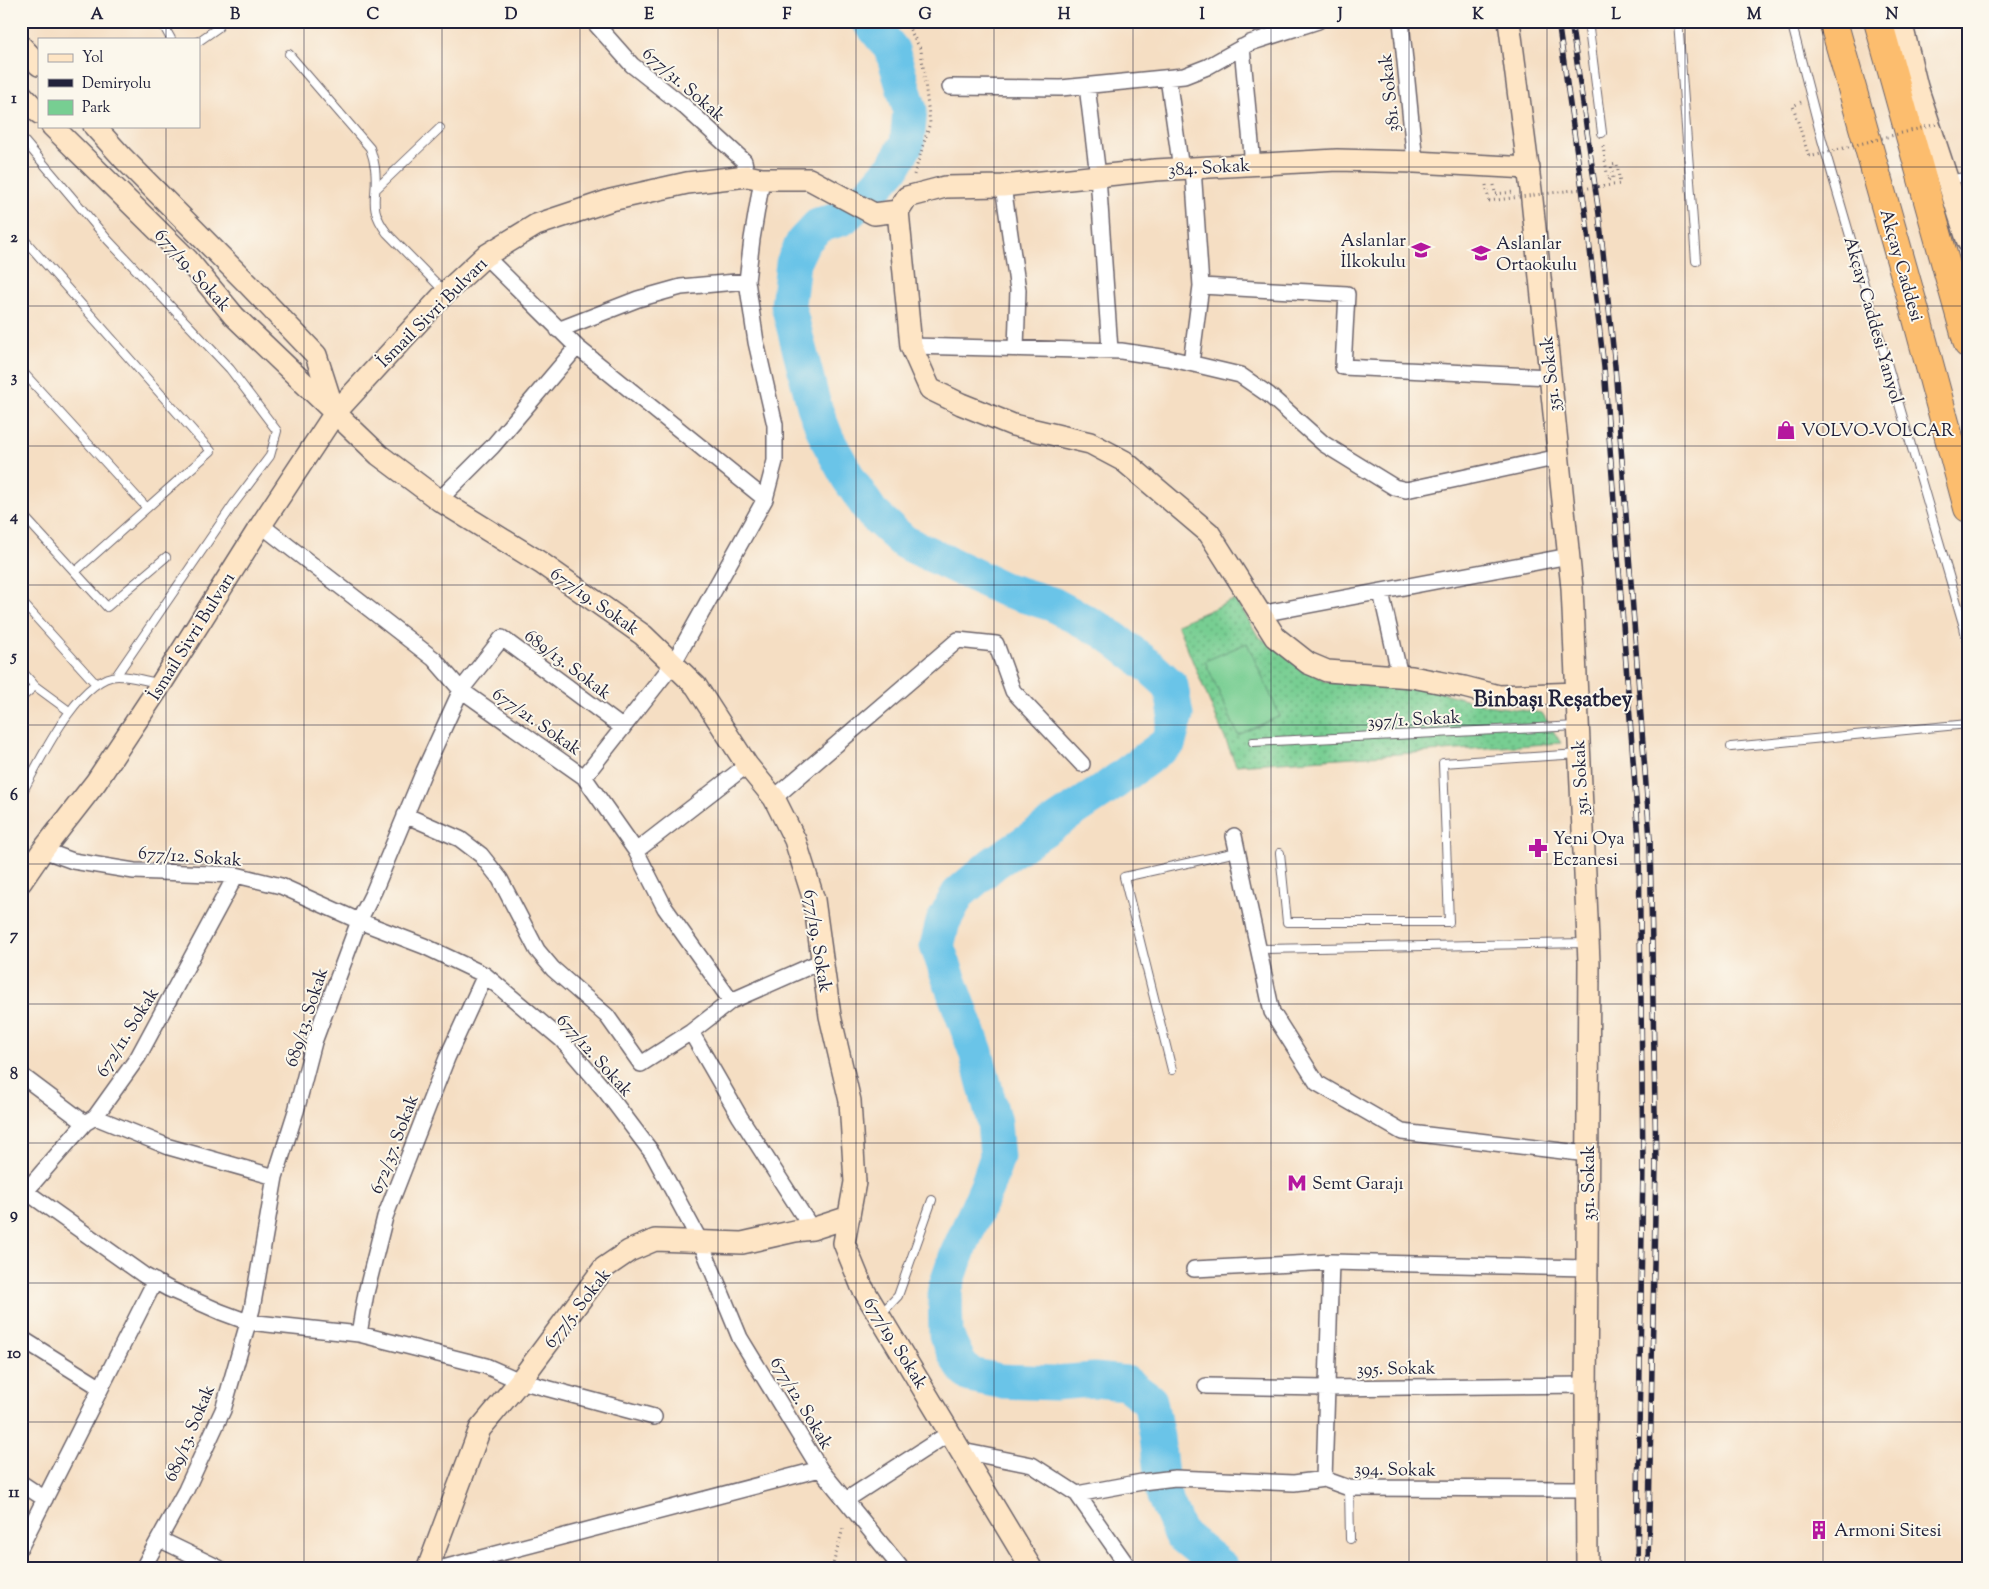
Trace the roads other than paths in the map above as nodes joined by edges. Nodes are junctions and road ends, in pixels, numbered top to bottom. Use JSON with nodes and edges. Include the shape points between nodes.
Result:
{"nodes":[{"id":1,"x":161,"y":21,"type":"edge"},
{"id":2,"x":593,"y":21,"type":"edge"},
{"id":3,"x":1318,"y":21,"type":"edge"},
{"id":4,"x":1401,"y":21,"type":"edge"},
{"id":5,"x":1509,"y":21,"type":"edge"},
{"id":6,"x":1588,"y":21,"type":"edge"},
{"id":7,"x":1676,"y":21,"type":"edge"},
{"id":8,"x":1833,"y":21,"type":"edge"},
{"id":9,"x":1878,"y":21,"type":"edge"},
{"id":10,"x":1901,"y":21,"type":"edge"},
{"id":11,"x":1791,"y":22,"type":"edge"},
{"id":12,"x":1300,"y":24,"type":"edge"},
{"id":13,"x":219,"y":27,"type":"dead end"},
{"id":14,"x":170,"y":38,"type":"edge"},
{"id":15,"x":200,"y":40,"type":"edge"},
{"id":16,"x":21,"y":46,"type":"edge"},
{"id":17,"x":1242,"y":48,"type":"junction"},
{"id":18,"x":289,"y":54,"type":"dead end"},
{"id":19,"x":38,"y":64,"type":"edge"},
{"id":20,"x":1168,"y":78,"type":"junction"},
{"id":21,"x":1087,"y":86,"type":"junction"},
{"id":22,"x":950,"y":87,"type":"dead end"},
{"id":23,"x":21,"y":94,"type":"edge"},
{"id":24,"x":38,"y":112,"type":"edge"},
{"id":25,"x":54,"y":128,"type":"edge"},
{"id":26,"x":96,"y":128,"type":"edge"},
{"id":27,"x":440,"y":128,"type":"dead end"},
{"id":28,"x":1602,"y":133,"type":"road end"},
{"id":29,"x":21,"y":137,"type":"edge"},
{"id":30,"x":1415,"y":162,"type":"junction"},
{"id":31,"x":1253,"y":165,"type":"junction"},
{"id":32,"x":1187,"y":168,"type":"junction"},
{"id":33,"x":1529,"y":168,"type":"junction"},
{"id":34,"x":1098,"y":176,"type":"junction"},
{"id":35,"x":754,"y":178,"type":"junction"},
{"id":36,"x":1958,"y":179,"type":"edge"},
{"id":37,"x":1003,"y":186,"type":"junction"},
{"id":38,"x":376,"y":189,"type":"junction"},
{"id":39,"x":903,"y":204,"type":"junction"},
{"id":40,"x":21,"y":236,"type":"edge"},
{"id":41,"x":1968,"y":242,"type":"edge"},
{"id":42,"x":485,"y":256,"type":"junction"},
{"id":43,"x":1696,"y":261,"type":"dead end"},
{"id":44,"x":747,"y":281,"type":"junction"},
{"id":45,"x":1201,"y":286,"type":"junction"},
{"id":46,"x":445,"y":293,"type":"junction"},
{"id":47,"x":558,"y":330,"type":"junction"},
{"id":48,"x":1968,"y":344,"type":"edge"},
{"id":49,"x":911,"y":346,"type":"junction"},
{"id":50,"x":577,"y":347,"type":"junction"},
{"id":51,"x":1016,"y":348,"type":"junction"},
{"id":52,"x":1110,"y":350,"type":"junction"},
{"id":53,"x":1192,"y":363,"type":"junction"},
{"id":54,"x":21,"y":370,"type":"edge"},
{"id":55,"x":1550,"y":376,"type":"junction"},
{"id":56,"x":335,"y":413,"type":"junction"},
{"id":57,"x":1559,"y":457,"type":"junction"},
{"id":58,"x":764,"y":499,"type":"junction"},
{"id":59,"x":439,"y":500,"type":"junction"},
{"id":60,"x":147,"y":508,"type":"junction"},
{"id":61,"x":1968,"y":508,"type":"edge"},
{"id":62,"x":21,"y":513,"type":"edge"},
{"id":63,"x":262,"y":525,"type":"junction"},
{"id":64,"x":1569,"y":556,"type":"junction"},
{"id":65,"x":166,"y":557,"type":"dead end"},
{"id":66,"x":75,"y":572,"type":"junction"},
{"id":67,"x":1381,"y":592,"type":"junction"},
{"id":68,"x":21,"y":601,"type":"edge"},
{"id":69,"x":1260,"y":614,"type":"junction"},
{"id":70,"x":1968,"y":647,"type":"edge"},
{"id":71,"x":673,"y":664,"type":"junction"},
{"id":72,"x":21,"y":670,"type":"edge"},
{"id":73,"x":116,"y":676,"type":"junction"},
{"id":74,"x":1400,"y":676,"type":"junction"},
{"id":75,"x":21,"y":682,"type":"edge"},
{"id":76,"x":34,"y":684,"type":"junction"},
{"id":77,"x":96,"y":684,"type":"junction"},
{"id":78,"x":161,"y":684,"type":"junction"},
{"id":79,"x":461,"y":690,"type":"junction"},
{"id":80,"x":1577,"y":693,"type":"junction"},
{"id":81,"x":21,"y":698,"type":"edge"},
{"id":82,"x":69,"y":711,"type":"junction"},
{"id":83,"x":1968,"y":724,"type":"edge"},
{"id":84,"x":1577,"y":726,"type":"junction"},
{"id":85,"x":623,"y":728,"type":"junction"},
{"id":86,"x":1253,"y":742,"type":"dead end"},
{"id":87,"x":1731,"y":747,"type":"dead end"},
{"id":88,"x":1579,"y":754,"type":"junction"},
{"id":89,"x":1082,"y":764,"type":"dead end"},
{"id":90,"x":747,"y":765,"type":"junction"},
{"id":91,"x":584,"y":777,"type":"junction"},
{"id":92,"x":21,"y":795,"type":"edge"},
{"id":93,"x":774,"y":798,"type":"junction"},
{"id":94,"x":406,"y":815,"type":"junction"},
{"id":95,"x":1234,"y":836,"type":"dead end"},
{"id":96,"x":43,"y":850,"type":"junction"},
{"id":97,"x":636,"y":851,"type":"junction"},
{"id":98,"x":1237,"y":852,"type":"junction"},
{"id":99,"x":1280,"y":853,"type":"dead end"},
{"id":100,"x":236,"y":875,"type":"junction"},
{"id":101,"x":21,"y":882,"type":"edge"},
{"id":102,"x":359,"y":921,"type":"junction"},
{"id":103,"x":1588,"y":943,"type":"junction"},
{"id":104,"x":1258,"y":949,"type":"junction"},
{"id":105,"x":822,"y":961,"type":"junction"},
{"id":106,"x":485,"y":975,"type":"junction"},
{"id":107,"x":731,"y":1001,"type":"junction"},
{"id":108,"x":691,"y":1032,"type":"junction"},
{"id":109,"x":1172,"y":1070,"type":"dead end"},
{"id":110,"x":21,"y":1075,"type":"edge"},
{"id":111,"x":90,"y":1120,"type":"junction"},
{"id":112,"x":1588,"y":1154,"type":"junction"},
{"id":113,"x":274,"y":1177,"type":"junction"},
{"id":114,"x":23,"y":1189,"type":"edge"},
{"id":115,"x":932,"y":1200,"type":"dead end"},
{"id":116,"x":849,"y":1217,"type":"junction"},
{"id":117,"x":812,"y":1230,"type":"junction"},
{"id":118,"x":700,"y":1241,"type":"junction"},
{"id":119,"x":1331,"y":1262,"type":"junction"},
{"id":120,"x":1587,"y":1268,"type":"junction"},
{"id":121,"x":1194,"y":1269,"type":"dead end"},
{"id":122,"x":155,"y":1281,"type":"junction"},
{"id":123,"x":880,"y":1316,"type":"junction"},
{"id":124,"x":248,"y":1322,"type":"junction"},
{"id":125,"x":359,"y":1334,"type":"junction"},
{"id":126,"x":21,"y":1338,"type":"edge"},
{"id":127,"x":520,"y":1381,"type":"junction"},
{"id":128,"x":1206,"y":1386,"type":"dead end"},
{"id":129,"x":1586,"y":1386,"type":"junction"},
{"id":130,"x":101,"y":1388,"type":"junction"},
{"id":131,"x":1326,"y":1388,"type":"junction"},
{"id":132,"x":654,"y":1417,"type":"dead end"},
{"id":133,"x":951,"y":1432,"type":"junction"},
{"id":134,"x":962,"y":1451,"type":"junction"},
{"id":135,"x":820,"y":1468,"type":"junction"},
{"id":136,"x":1324,"y":1479,"type":"junction"},
{"id":137,"x":21,"y":1482,"type":"edge"},
{"id":138,"x":1349,"y":1488,"type":"junction"},
{"id":139,"x":1587,"y":1489,"type":"junction"},
{"id":140,"x":1078,"y":1494,"type":"junction"},
{"id":141,"x":45,"y":1499,"type":"junction"},
{"id":142,"x":848,"y":1502,"type":"junction"},
{"id":143,"x":159,"y":1539,"type":"junction"},
{"id":144,"x":1350,"y":1539,"type":"dead end"},
{"id":145,"x":21,"y":1546,"type":"edge"},
{"id":146,"x":143,"y":1568,"type":"edge"},
{"id":147,"x":219,"y":1568,"type":"edge"},
{"id":148,"x":428,"y":1568,"type":"edge"},
{"id":149,"x":443,"y":1568,"type":"edge"},
{"id":150,"x":902,"y":1568,"type":"edge"},
{"id":151,"x":1032,"y":1568,"type":"edge"},
{"id":152,"x":1129,"y":1568,"type":"edge"},
{"id":153,"x":1587,"y":1568,"type":"edge"}],
"edges":[{"from":1,"to":14,"type":"lane"},
{"from":2,"to":35,"type":"street","name":"677/31. Sokak","via":[[632,65],[685,107],[744,161]]},
{"from":3,"to":12,"type":"street"},
{"from":4,"to":30,"type":"street","name":"381. Sokak"},
{"from":5,"to":33,"type":"street","name":"351. Sokak"},
{"from":6,"to":28,"type":"lane"},
{"from":7,"to":11,"type":"lane"},
{"from":7,"to":43,"type":"lane"},
{"from":8,"to":61,"type":"highway","name":"Akçay Caddesi"},
{"from":9,"to":48,"type":"highway"},
{"from":10,"to":36,"type":"street","via":[[1918,87]]},
{"from":11,"to":70,"type":"lane","name":"Akçay Caddesi Yanyol"},
{"from":12,"to":17,"type":"street"},
{"from":13,"to":15,"type":"lane"},
{"from":16,"to":19,"type":"street"},
{"from":17,"to":20,"type":"street","via":[[1207,67]]},
{"from":17,"to":31,"type":"street"},
{"from":18,"to":38,"type":"lane","via":[[370,148]]},
{"from":20,"to":21,"type":"street"},
{"from":20,"to":32,"type":"street"},
{"from":21,"to":22,"type":"street"},
{"from":21,"to":34,"type":"street"},
{"from":23,"to":24,"type":"street"},
{"from":25,"to":56,"type":"street","name":"677/19. Sokak","via":[[187,259],[234,316]]},
{"from":26,"to":56,"type":"street","name":"677/19. Sokak","via":[[316,355]]},
{"from":27,"to":38,"type":"lane"},
{"from":29,"to":73,"type":"lane","via":[[108,240],[230,369],[277,431],[270,456]]},
{"from":30,"to":31,"type":"street","name":"384. Sokak","via":[[1337,160]]},
{"from":30,"to":33,"type":"street","name":"384. Sokak"},
{"from":31,"to":32,"type":"street","name":"384. Sokak"},
{"from":32,"to":34,"type":"street","name":"384. Sokak"},
{"from":32,"to":45,"type":"street"},
{"from":33,"to":55,"type":"street","name":"351. Sokak"},
{"from":34,"to":37,"type":"street","name":"384. Sokak"},
{"from":34,"to":52,"type":"street"},
{"from":35,"to":39,"type":"street","name":"İsmail Sivri Bulvarı","via":[[809,179],[874,214]]},
{"from":35,"to":42,"type":"street","name":"İsmail Sivri Bulvarı","via":[[687,183],[611,200],[536,225]]},
{"from":35,"to":44,"type":"street"},
{"from":36,"to":41,"type":"street"},
{"from":37,"to":39,"type":"street","name":"384. Sokak","via":[[945,187]]},
{"from":37,"to":51,"type":"street","via":[[1018,290]]},
{"from":38,"to":46,"type":"lane","via":[[374,210],[379,223]]},
{"from":39,"to":49,"type":"street"},
{"from":40,"to":60,"type":"lane","via":[[211,451]]},
{"from":42,"to":46,"type":"street","name":"İsmail Sivri Bulvarı"},
{"from":42,"to":47,"type":"street"},
{"from":44,"to":47,"type":"street","via":[[681,287],[638,299]]},
{"from":44,"to":58,"type":"street","via":[[756,342],[775,425],[775,461]]},
{"from":45,"to":53,"type":"street"},
{"from":45,"to":55,"type":"street","via":[[1347,294],[1342,367]]},
{"from":46,"to":56,"type":"street","name":"İsmail Sivri Bulvarı"},
{"from":47,"to":50,"type":"street"},
{"from":49,"to":51,"type":"street"},
{"from":49,"to":69,"type":"street","via":[[930,388],[1013,425],[1090,443],[1124,461],[1209,533]]},
{"from":50,"to":58,"type":"street"},
{"from":50,"to":59,"type":"street","via":[[492,447]]},
{"from":51,"to":52,"type":"street"},
{"from":52,"to":53,"type":"street"},
{"from":53,"to":57,"type":"street","via":[[1240,375],[1269,395],[1324,444],[1394,487],[1406,490]]},
{"from":54,"to":60,"type":"lane"},
{"from":55,"to":57,"type":"street","name":"351. Sokak"},
{"from":56,"to":59,"type":"street","name":"677/19. Sokak","via":[[379,455]]},
{"from":56,"to":63,"type":"street","name":"İsmail Sivri Bulvarı"},
{"from":57,"to":64,"type":"street","name":"351. Sokak"},
{"from":58,"to":71,"type":"street"},
{"from":59,"to":71,"type":"street","name":"677/19. Sokak","via":[[541,563],[643,635]]},
{"from":60,"to":66,"type":"lane"},
{"from":62,"to":66,"type":"lane"},
{"from":63,"to":78,"type":"street","name":"İsmail Sivri Bulvarı"},
{"from":63,"to":79,"type":"street","name":"677/21. Sokak","via":[[434,659]]},
{"from":64,"to":67,"type":"street"},
{"from":64,"to":80,"type":"street","name":"351. Sokak"},
{"from":65,"to":66,"type":"lane","via":[[107,607]]},
{"from":67,"to":69,"type":"street"},
{"from":67,"to":74,"type":"street"},
{"from":68,"to":77,"type":"lane"},
{"from":69,"to":74,"type":"street","via":[[1275,637],[1308,663],[1327,671]]},
{"from":71,"to":85,"type":"street"},
{"from":71,"to":90,"type":"street","name":"677/19. Sokak","via":[[696,686]]},
{"from":72,"to":76,"type":"lane"},
{"from":73,"to":77,"type":"lane"},
{"from":73,"to":78,"type":"lane"},
{"from":74,"to":80,"type":"street","via":[[1499,696]]},
{"from":75,"to":76,"type":"lane"},
{"from":76,"to":81,"type":"lane"},
{"from":76,"to":82,"type":"lane"},
{"from":77,"to":82,"type":"lane"},
{"from":78,"to":96,"type":"street","name":"İsmail Sivri Bulvarı","via":[[96,782]]},
{"from":79,"to":85,"type":"street","name":"689/13. Sokak","via":[[502,638]]},
{"from":79,"to":91,"type":"street","name":"677/21. Sokak"},
{"from":79,"to":94,"type":"street","name":"689/13. Sokak"},
{"from":80,"to":84,"type":"street","name":"351. Sokak"},
{"from":82,"to":92,"type":"lane"},
{"from":83,"to":87,"type":"lane"},
{"from":84,"to":86,"type":"lane","name":"397/1. Sokak"},
{"from":84,"to":88,"type":"street","name":"351. Sokak"},
{"from":85,"to":91,"type":"street"},
{"from":88,"to":99,"type":"lane","via":[[1443,763],[1449,922],[1287,922]]},
{"from":88,"to":103,"type":"street","name":"351. Sokak"},
{"from":89,"to":93,"type":"street","via":[[1013,691],[996,644],[958,640]]},
{"from":90,"to":93,"type":"street","name":"677/19. Sokak"},
{"from":90,"to":97,"type":"street"},
{"from":91,"to":97,"type":"street","name":"677/21. Sokak"},
{"from":93,"to":105,"type":"street","name":"677/19. Sokak","via":[[794,840],[814,900]]},
{"from":94,"to":102,"type":"street","name":"689/13. Sokak"},
{"from":94,"to":108,"type":"street","via":[[460,839],[481,855],[500,879],[537,950],[553,969],[607,1016],[641,1064]]},
{"from":95,"to":98,"type":"street"},
{"from":96,"to":100,"type":"street","name":"677/12. Sokak","via":[[73,861],[134,871]]},
{"from":96,"to":101,"type":"street","name":"İsmail Sivri Bulvarı"},
{"from":97,"to":107,"type":"street","name":"677/21. Sokak","via":[[665,908]]},
{"from":98,"to":104,"type":"street"},
{"from":98,"to":109,"type":"lane","via":[[1124,877]]},
{"from":100,"to":102,"type":"street","name":"677/12. Sokak","via":[[281,886]]},
{"from":100,"to":111,"type":"street","name":"672/11. Sokak","via":[[138,1057]]},
{"from":102,"to":106,"type":"street","name":"677/12. Sokak","via":[[424,946]]},
{"from":102,"to":113,"type":"street","name":"689/13. Sokak","via":[[314,1042],[296,1112]]},
{"from":103,"to":104,"type":"lane"},
{"from":103,"to":112,"type":"street","name":"351. Sokak"},
{"from":104,"to":112,"type":"street","via":[[1272,1012],[1317,1083],[1402,1132]]},
{"from":105,"to":107,"type":"street"},
{"from":105,"to":116,"type":"street","name":"677/19. Sokak","via":[[830,1016],[850,1100],[855,1182]]},
{"from":106,"to":118,"type":"street","name":"677/12. Sokak","via":[[561,1039],[607,1093],[653,1154]]},
{"from":106,"to":125,"type":"street","name":"672/37. Sokak","via":[[447,1058],[385,1217]]},
{"from":107,"to":108,"type":"street"},
{"from":108,"to":117,"type":"street","via":[[740,1117]]},
{"from":110,"to":111,"type":"street"},
{"from":111,"to":113,"type":"street"},
{"from":111,"to":114,"type":"street","name":"672/11. Sokak"},
{"from":112,"to":120,"type":"street","name":"351. Sokak"},
{"from":113,"to":124,"type":"street","name":"689/13. Sokak"},
{"from":114,"to":122,"type":"street"},
{"from":115,"to":123,"type":"lane","via":[[898,1296]]},
{"from":116,"to":117,"type":"street","name":"677/5. Sokak"},
{"from":116,"to":123,"type":"street","name":"677/19. Sokak","via":[[844,1243],[862,1287]]},
{"from":117,"to":118,"type":"street","name":"677/5. Sokak","via":[[742,1244]]},
{"from":118,"to":127,"type":"street","name":"677/5. Sokak","via":[[655,1240],[629,1251],[604,1268]]},
{"from":118,"to":135,"type":"street","name":"677/12. Sokak","via":[[740,1338]]},
{"from":119,"to":120,"type":"street"},
{"from":119,"to":121,"type":"street"},
{"from":119,"to":131,"type":"street"},
{"from":120,"to":129,"type":"street","name":"351. Sokak"},
{"from":122,"to":124,"type":"street","via":[[194,1301]]},
{"from":122,"to":130,"type":"street"},
{"from":123,"to":133,"type":"street","name":"677/19. Sokak"},
{"from":124,"to":125,"type":"street"},
{"from":124,"to":143,"type":"street","name":"689/13. Sokak","via":[[223,1410]]},
{"from":125,"to":127,"type":"street","via":[[486,1366]]},
{"from":126,"to":130,"type":"street"},
{"from":127,"to":132,"type":"street"},
{"from":127,"to":148,"type":"street","name":"677/5. Sokak","via":[[480,1429]]},
{"from":128,"to":131,"type":"street","name":"395. Sokak"},
{"from":129,"to":131,"type":"street","name":"395. Sokak"},
{"from":129,"to":139,"type":"street","name":"351. Sokak"},
{"from":130,"to":141,"type":"street"},
{"from":131,"to":136,"type":"street"},
{"from":133,"to":134,"type":"street","name":"677/19. Sokak"},
{"from":133,"to":142,"type":"street"},
{"from":134,"to":140,"type":"street","via":[[1032,1465]]},
{"from":134,"to":151,"type":"street","name":"677/19. Sokak"},
{"from":135,"to":142,"type":"street","name":"677/12. Sokak"},
{"from":135,"to":149,"type":"street"},
{"from":136,"to":138,"type":"street","name":"394. Sokak"},
{"from":136,"to":140,"type":"street","name":"394. Sokak","via":[[1294,1483],[1175,1478]]},
{"from":137,"to":141,"type":"street"},
{"from":138,"to":139,"type":"street","name":"394. Sokak"},
{"from":138,"to":144,"type":"lane"},
{"from":139,"to":153,"type":"street","name":"351. Sokak"},
{"from":140,"to":152,"type":"street"},
{"from":141,"to":145,"type":"street"},
{"from":142,"to":150,"type":"street","name":"677/12. Sokak"},
{"from":143,"to":146,"type":"street","name":"689/13. Sokak"},
{"from":143,"to":147,"type":"street"}]}
